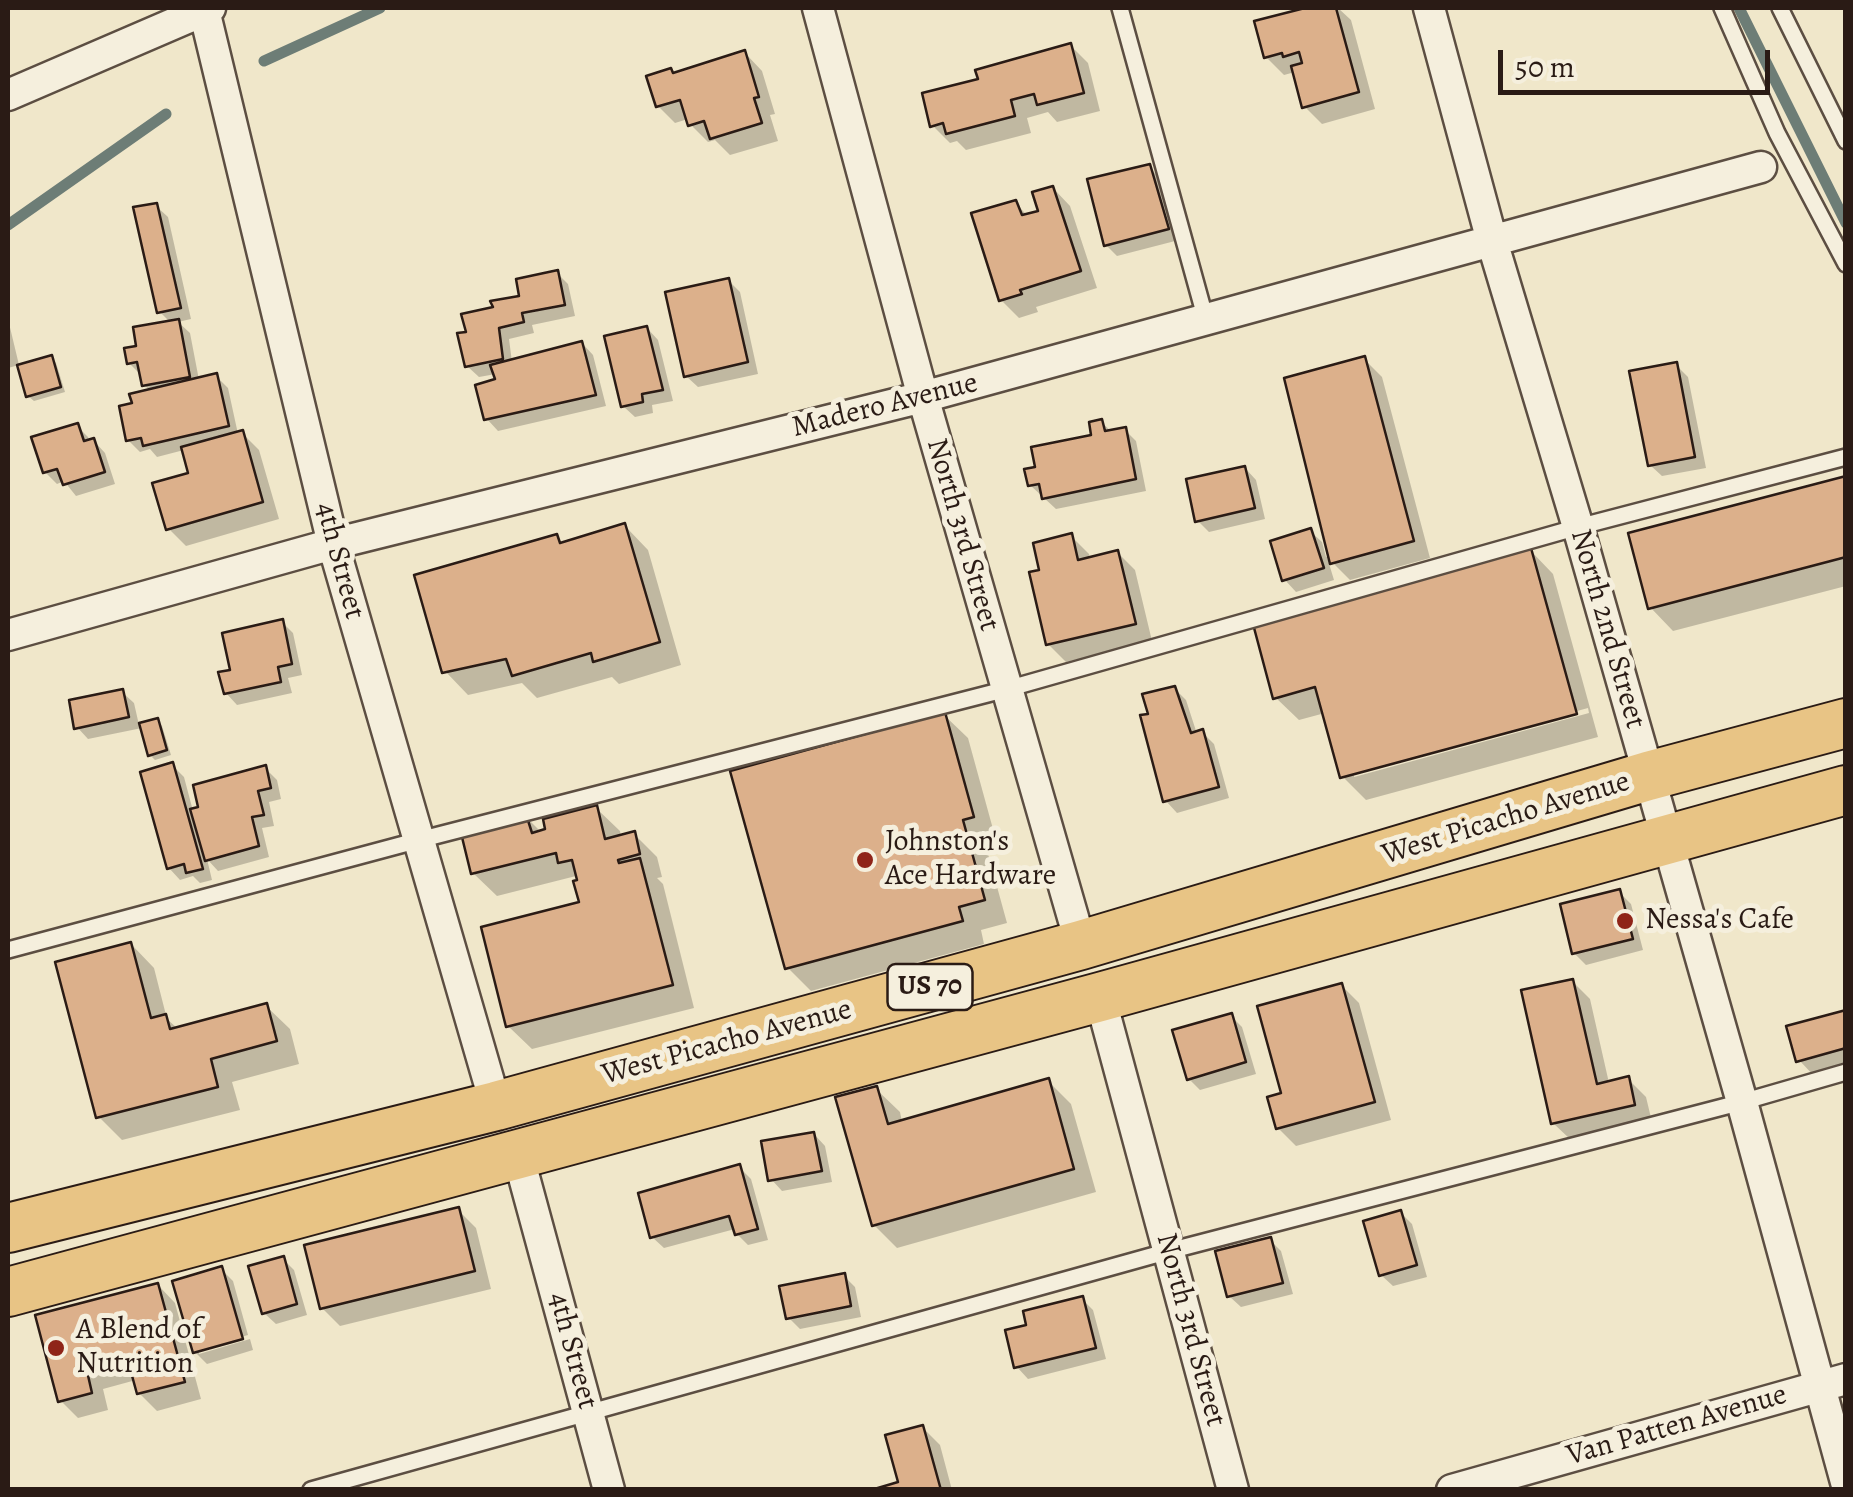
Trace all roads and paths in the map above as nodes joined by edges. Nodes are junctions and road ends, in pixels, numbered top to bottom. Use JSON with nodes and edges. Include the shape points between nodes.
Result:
{"nodes":[{"id":1,"x":818,"y":8,"type":"edge"},
{"id":2,"x":1120,"y":8,"type":"edge"},
{"id":3,"x":1429,"y":8,"type":"edge"},
{"id":4,"x":1722,"y":8,"type":"edge"},
{"id":5,"x":1780,"y":8,"type":"edge"},
{"id":6,"x":207,"y":9,"type":"edge"},
{"id":7,"x":8,"y":96,"type":"edge"},
{"id":8,"x":1846,"y":142,"type":"edge"},
{"id":9,"x":1761,"y":168,"type":"dead end"},
{"id":10,"x":1492,"y":241,"type":"junction"},
{"id":11,"x":1846,"y":264,"type":"edge"},
{"id":12,"x":1206,"y":320,"type":"junction"},
{"id":13,"x":922,"y":397,"type":"junction"},
{"id":14,"x":1846,"y":457,"type":"edge"},
{"id":15,"x":1578,"y":527,"type":"junction"},
{"id":16,"x":333,"y":544,"type":"junction"},
{"id":17,"x":8,"y":635,"type":"edge"},
{"id":18,"x":1007,"y":689,"type":"junction"},
{"id":19,"x":1846,"y":723,"type":"edge"},
{"id":20,"x":1648,"y":776,"type":"junction"},
{"id":21,"x":1846,"y":790,"type":"edge"},
{"id":22,"x":1667,"y":838,"type":"junction"},
{"id":23,"x":419,"y":840,"type":"junction"},
{"id":24,"x":1081,"y":945,"type":"junction"},
{"id":25,"x":8,"y":950,"type":"edge"},
{"id":26,"x":1100,"y":997,"type":"junction"},
{"id":27,"x":1846,"y":1072,"type":"edge"},
{"id":28,"x":1742,"y":1102,"type":"junction"},
{"id":29,"x":496,"y":1106,"type":"junction"},
{"id":30,"x":518,"y":1155,"type":"junction"},
{"id":31,"x":8,"y":1228,"type":"edge"},
{"id":32,"x":1168,"y":1251,"type":"junction"},
{"id":33,"x":8,"y":1292,"type":"edge"},
{"id":34,"x":1833,"y":1383,"type":"edge"},
{"id":35,"x":588,"y":1412,"type":"junction"},
{"id":36,"x":1846,"y":1482,"type":"edge"},
{"id":37,"x":312,"y":1490,"type":"edge"},
{"id":38,"x":610,"y":1490,"type":"edge"},
{"id":39,"x":1233,"y":1490,"type":"edge"},
{"id":40,"x":1452,"y":1490,"type":"edge"}],
"edges":[{"from":1,"to":13,"type":"street","name":"North 3rd Street"},
{"from":2,"to":12,"type":"lane"},
{"from":3,"to":10,"type":"street","name":"North 2nd Street"},
{"from":4,"to":11,"type":"lane"},
{"from":5,"to":8,"type":"lane"},
{"from":6,"to":7,"type":"street"},
{"from":6,"to":16,"type":"street","name":"4th Street"},
{"from":9,"to":10,"type":"street","name":"Madero Avenue"},
{"from":10,"to":12,"type":"street","name":"Madero Avenue"},
{"from":10,"to":15,"type":"street","name":"North 2nd Street"},
{"from":12,"to":13,"type":"street","name":"Madero Avenue"},
{"from":13,"to":16,"type":"street","name":"Madero Avenue"},
{"from":13,"to":18,"type":"street","name":"North 3rd Street"},
{"from":14,"to":15,"type":"lane"},
{"from":15,"to":18,"type":"lane"},
{"from":15,"to":20,"type":"street","name":"North 2nd Street"},
{"from":16,"to":17,"type":"street","name":"Madero Avenue"},
{"from":16,"to":23,"type":"street","name":"4th Street"},
{"from":18,"to":23,"type":"lane"},
{"from":18,"to":24,"type":"street","name":"North 3rd Street"},
{"from":19,"to":20,"type":"main road","name":"West Picacho Avenue","number":"US 70"},
{"from":20,"to":22,"type":"street","name":"North 2nd Street"},
{"from":20,"to":24,"type":"main road","name":"West Picacho Avenue","number":"US 70"},
{"from":21,"to":22,"type":"main road","name":"West Picacho Avenue","number":"US 70"},
{"from":22,"to":26,"type":"main road","name":"West Picacho Avenue","number":"US 70"},
{"from":22,"to":28,"type":"street","name":"North 2nd Street"},
{"from":23,"to":25,"type":"lane"},
{"from":23,"to":29,"type":"street","name":"4th Street"},
{"from":24,"to":29,"type":"main road","name":"West Picacho Avenue","number":"US 70"},
{"from":26,"to":30,"type":"main road","name":"West Picacho Avenue","number":"US 70"},
{"from":26,"to":32,"type":"street","name":"North 3rd Street"},
{"from":27,"to":28,"type":"lane"},
{"from":28,"to":32,"type":"lane"},
{"from":28,"to":34,"type":"street","name":"North 2nd Street"},
{"from":29,"to":31,"type":"main road","name":"West Picacho Avenue","number":"US 70"},
{"from":30,"to":33,"type":"main road","name":"West Picacho Avenue","number":"US 70"},
{"from":30,"to":35,"type":"street","name":"4th Street"},
{"from":32,"to":35,"type":"lane"},
{"from":32,"to":39,"type":"street","name":"North 3rd Street"},
{"from":34,"to":36,"type":"street","name":"North 2nd Street"},
{"from":34,"to":40,"type":"street","name":"Van Patten Avenue"},
{"from":35,"to":37,"type":"lane"},
{"from":35,"to":38,"type":"street","name":"4th Street"}]}
